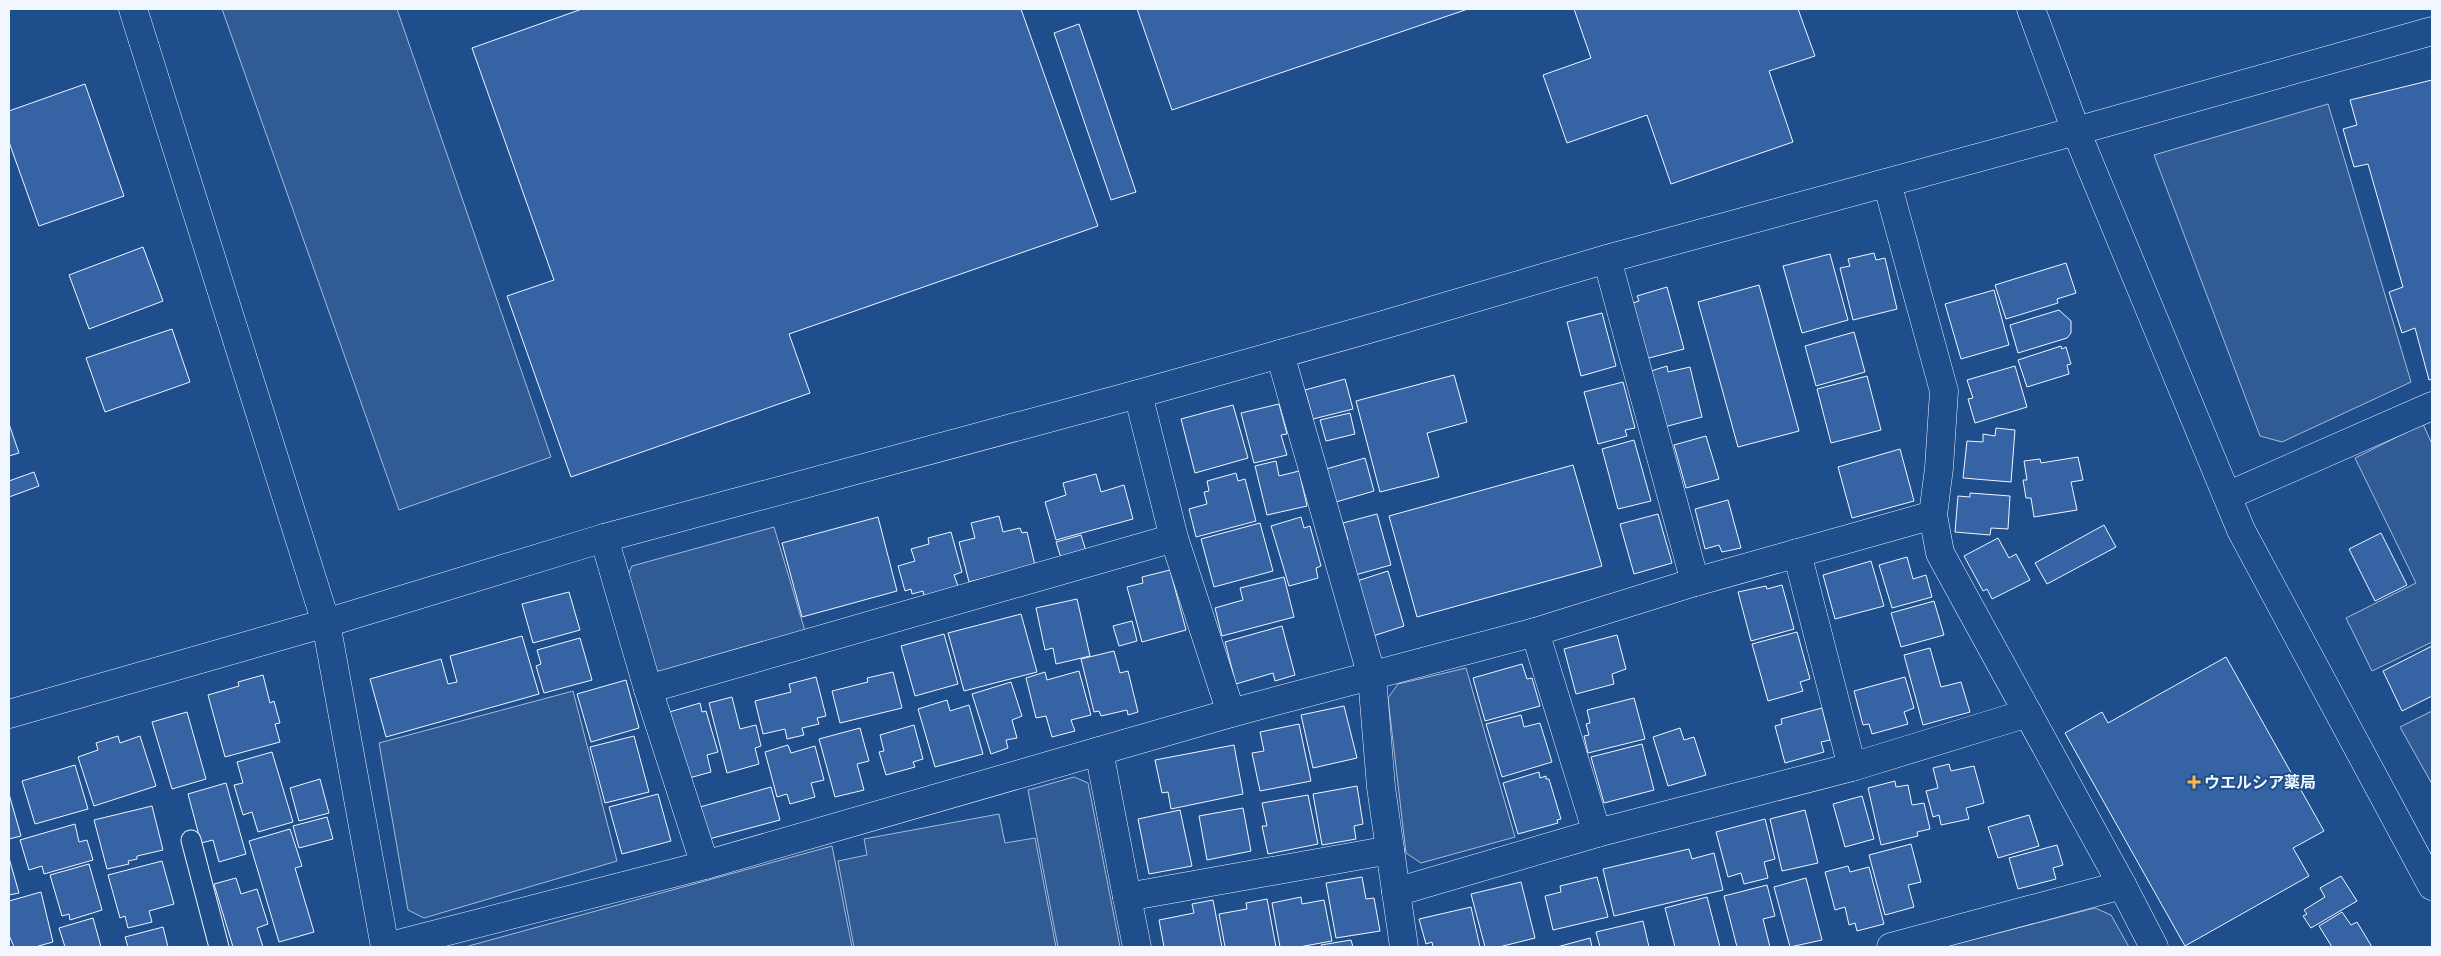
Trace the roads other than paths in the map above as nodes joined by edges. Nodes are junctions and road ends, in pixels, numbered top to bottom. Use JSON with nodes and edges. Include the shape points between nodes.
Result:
{"nodes":[{"id":1,"x":133,"y":9,"type":"edge"},
{"id":2,"x":2031,"y":9,"type":"edge"},
{"id":3,"x":2432,"y":31,"type":"edge"},
{"id":4,"x":2076,"y":131,"type":"junction"},
{"id":5,"x":1887,"y":183,"type":"junction"},
{"id":6,"x":1607,"y":259,"type":"junction"},
{"id":7,"x":1280,"y":354,"type":"junction"},
{"id":8,"x":1138,"y":394,"type":"junction"},
{"id":9,"x":2432,"y":406,"type":"edge"},
{"id":10,"x":2227,"y":496,"type":"junction"},
{"id":11,"x":1933,"y":515,"type":"junction"},
{"id":12,"x":604,"y":538,"type":"junction"},
{"id":13,"x":1174,"y":538,"type":"junction"},
{"id":14,"x":1797,"y":553,"type":"junction"},
{"id":15,"x":1695,"y":582,"type":"junction"},
{"id":16,"x":326,"y":623,"type":"junction"},
{"id":17,"x":1535,"y":632,"type":"junction"},
{"id":18,"x":1372,"y":677,"type":"junction"},
{"id":19,"x":648,"y":689,"type":"junction"},
{"id":20,"x":1231,"y":713,"type":"junction"},
{"id":21,"x":2028,"y":713,"type":"junction"},
{"id":22,"x":9,"y":714,"type":"edge"},
{"id":23,"x":1099,"y":751,"type":"junction"},
{"id":24,"x":1852,"y":767,"type":"junction"},
{"id":25,"x":1597,"y":833,"type":"junction"},
{"id":26,"x":190,"y":840,"type":"dead end"},
{"id":27,"x":1390,"y":850,"type":"junction"},
{"id":28,"x":705,"y":865,"type":"junction"},
{"id":29,"x":2122,"y":885,"type":"junction"},
{"id":30,"x":2432,"y":886,"type":"edge"},
{"id":31,"x":1396,"y":892,"type":"junction"},
{"id":32,"x":1126,"y":897,"type":"junction"},
{"id":33,"x":219,"y":947,"type":"edge"},
{"id":34,"x":385,"y":947,"type":"edge"},
{"id":35,"x":1138,"y":947,"type":"edge"},
{"id":36,"x":1404,"y":947,"type":"edge"},
{"id":37,"x":1890,"y":947,"type":"edge"},
{"id":38,"x":2154,"y":947,"type":"edge"}],
"edges":[{"from":1,"to":16,"type":"street"},
{"from":2,"to":4,"type":"street"},
{"from":3,"to":4,"type":"street"},
{"from":4,"to":5,"type":"street"},
{"from":4,"to":10,"type":"street"},
{"from":5,"to":6,"type":"street"},
{"from":5,"to":11,"type":"street","via":[[1944,391]]},
{"from":6,"to":7,"type":"street"},
{"from":6,"to":15,"type":"street"},
{"from":7,"to":8,"type":"street"},
{"from":7,"to":18,"type":"street"},
{"from":8,"to":12,"type":"street"},
{"from":8,"to":13,"type":"street"},
{"from":9,"to":10,"type":"street"},
{"from":10,"to":30,"type":"street","via":[[2241,530]]},
{"from":11,"to":14,"type":"street"},
{"from":11,"to":21,"type":"street","via":[[1940,553]]},
{"from":12,"to":16,"type":"street"},
{"from":12,"to":19,"type":"street"},
{"from":13,"to":19,"type":"street"},
{"from":13,"to":20,"type":"street"},
{"from":14,"to":15,"type":"street"},
{"from":14,"to":24,"type":"street"},
{"from":15,"to":17,"type":"street"},
{"from":16,"to":22,"type":"street"},
{"from":16,"to":34,"type":"street"},
{"from":17,"to":18,"type":"street"},
{"from":17,"to":25,"type":"street"},
{"from":18,"to":20,"type":"street"},
{"from":18,"to":27,"type":"street"},
{"from":19,"to":28,"type":"street"},
{"from":20,"to":23,"type":"street"},
{"from":21,"to":24,"type":"street"},
{"from":21,"to":29,"type":"street"},
{"from":23,"to":28,"type":"street"},
{"from":23,"to":32,"type":"street"},
{"from":24,"to":25,"type":"street"},
{"from":25,"to":31,"type":"street"},
{"from":26,"to":33,"type":"lane"},
{"from":27,"to":31,"type":"street"},
{"from":27,"to":32,"type":"street"},
{"from":28,"to":34,"type":"street"},
{"from":29,"to":37,"type":"street"},
{"from":29,"to":38,"type":"street"},
{"from":31,"to":36,"type":"street"},
{"from":32,"to":35,"type":"street"}]}
